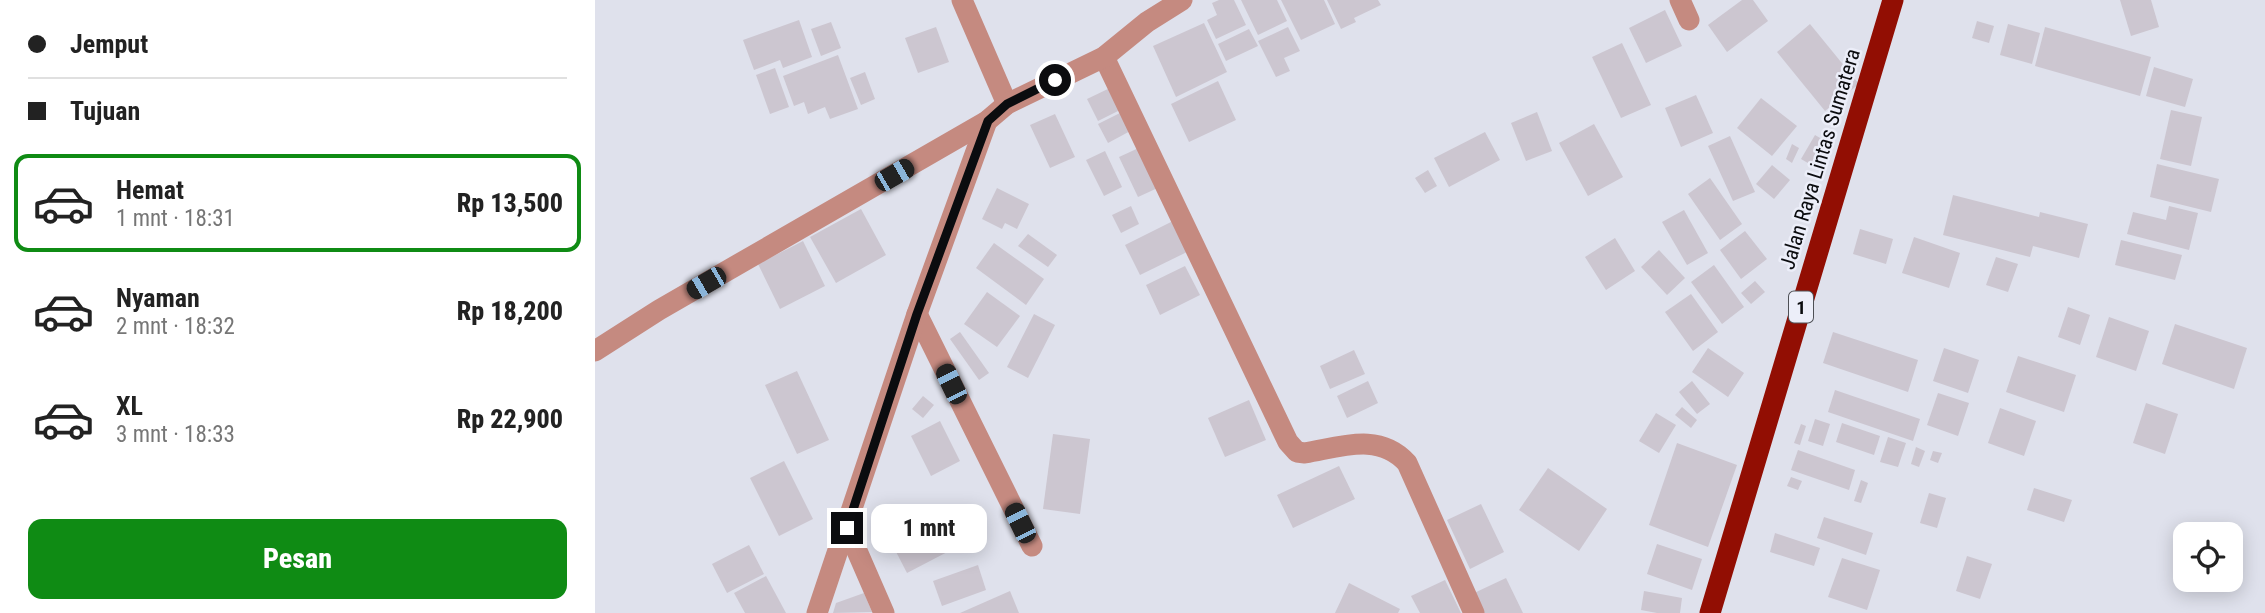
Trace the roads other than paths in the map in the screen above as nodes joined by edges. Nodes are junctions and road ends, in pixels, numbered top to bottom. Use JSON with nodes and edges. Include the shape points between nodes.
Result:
{"nodes":[{"id":1,"x":962,"y":0,"type":"edge"},
{"id":2,"x":1182,"y":0,"type":"edge"},
{"id":3,"x":1680,"y":0,"type":"edge"},
{"id":4,"x":1893,"y":0,"type":"edge"},
{"id":5,"x":1689,"y":20,"type":"dead end"},
{"id":6,"x":1104,"y":57,"type":"junction"},
{"id":7,"x":1007,"y":104,"type":"junction"},
{"id":8,"x":988,"y":121,"type":"junction"},
{"id":9,"x":917,"y":314,"type":"junction"},
{"id":10,"x":595,"y":351,"type":"edge"},
{"id":11,"x":847,"y":528,"type":"junction"},
{"id":12,"x":1032,"y":546,"type":"dead end"},
{"id":13,"x":817,"y":613,"type":"edge"},
{"id":14,"x":884,"y":613,"type":"edge"},
{"id":15,"x":1474,"y":613,"type":"edge"},
{"id":16,"x":1710,"y":613,"type":"edge"}],
"edges":[{"from":1,"to":7,"type":"street"},
{"from":2,"to":6,"type":"street"},
{"from":3,"to":5,"type":"street"},
{"from":4,"to":16,"type":"highway","name":"Jalan Raya Lintas Sumatera","number":"1"},
{"from":6,"to":7,"type":"street"},
{"from":6,"to":15,"type":"street","via":[[1288,442],[1297,452],[1305,453],[1371,443],[1401,456]]},
{"from":7,"to":8,"type":"street"},
{"from":8,"to":9,"type":"street"},
{"from":8,"to":10,"type":"street"},
{"from":9,"to":11,"type":"street"},
{"from":9,"to":12,"type":"street"},
{"from":11,"to":13,"type":"street"},
{"from":11,"to":14,"type":"street"}]}
